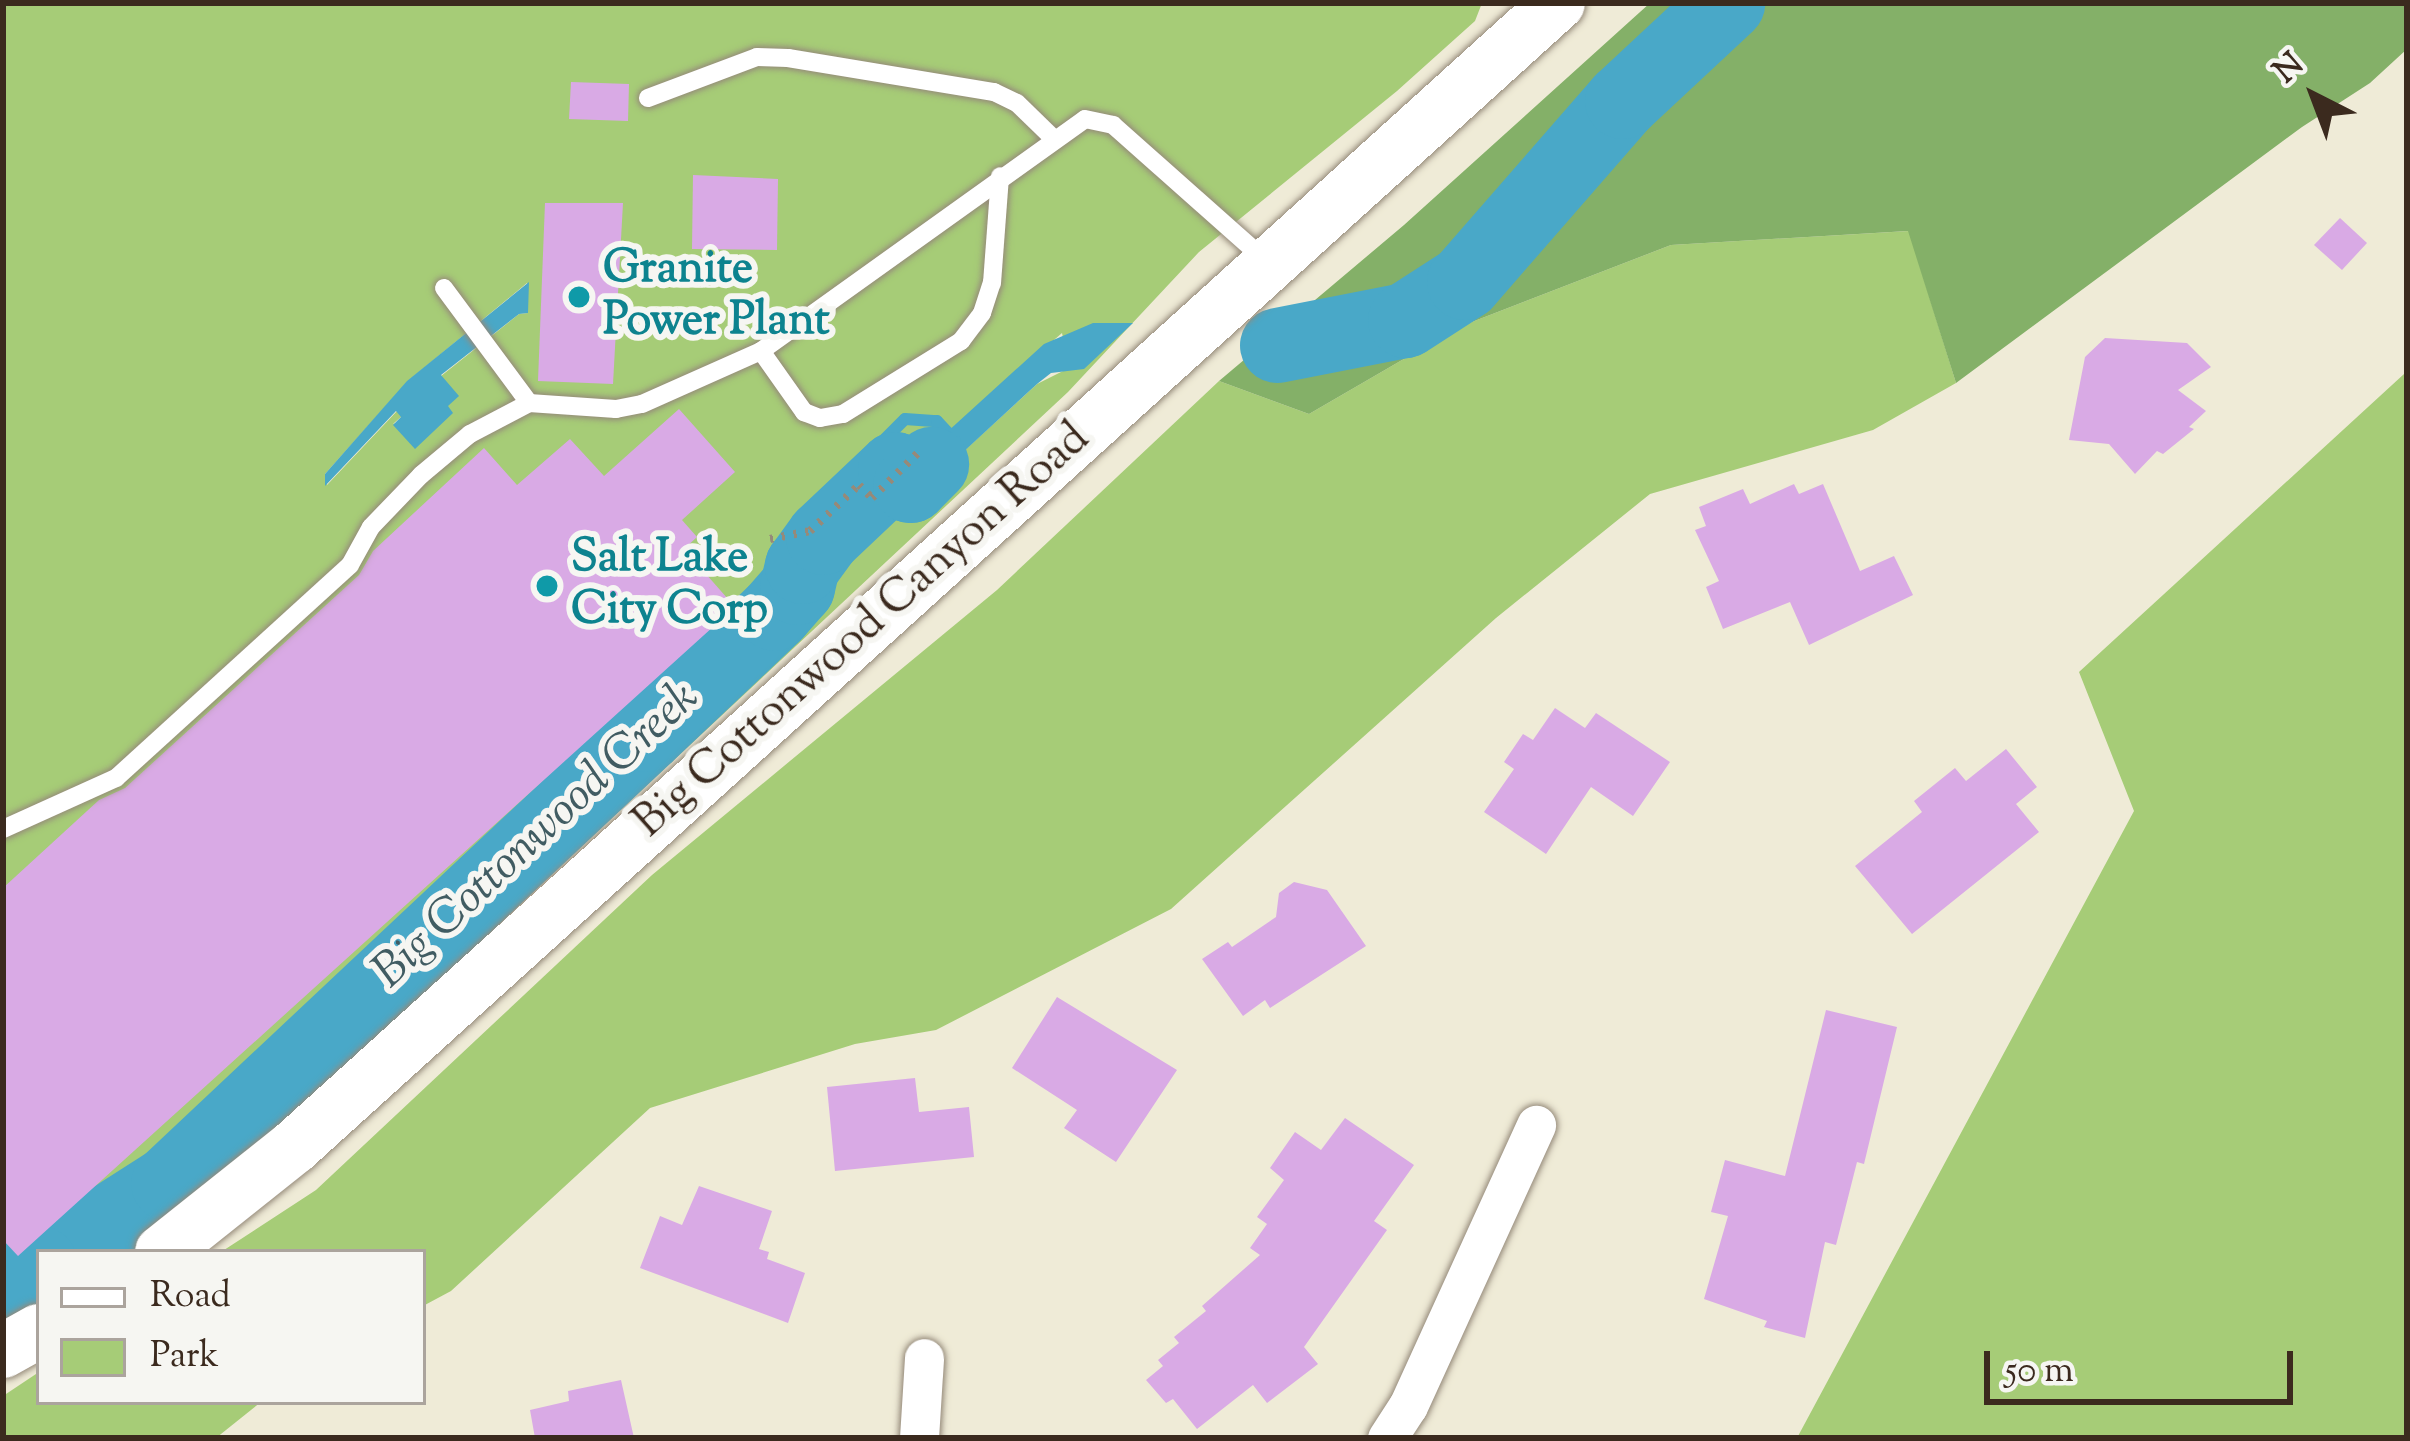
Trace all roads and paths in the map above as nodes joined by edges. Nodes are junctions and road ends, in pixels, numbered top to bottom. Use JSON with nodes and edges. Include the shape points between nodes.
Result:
{"nodes":[{"id":1,"x":1558,"y":3,"type":"edge"},
{"id":2,"x":648,"y":98,"type":"dead end"},
{"id":3,"x":1053,"y":138,"type":"junction"},
{"id":4,"x":1000,"y":176,"type":"junction"},
{"id":5,"x":1269,"y":264,"type":"junction"},
{"id":6,"x":444,"y":288,"type":"dead end"},
{"id":7,"x":760,"y":351,"type":"junction"},
{"id":8,"x":529,"y":403,"type":"junction"},
{"id":9,"x":920,"y":452,"type":"dead end"},
{"id":10,"x":770,"y":539,"type":"dead end"},
{"id":11,"x":3,"y":829,"type":"edge"},
{"id":12,"x":1536,"y":1125,"type":"dead end"},
{"id":13,"x":166,"y":1249,"type":"edge"},
{"id":14,"x":36,"y":1333,"type":"edge"},
{"id":15,"x":3,"y":1351,"type":"edge"},
{"id":16,"x":924,"y":1358,"type":"dead end"},
{"id":17,"x":919,"y":1438,"type":"edge"},
{"id":18,"x":1387,"y":1438,"type":"edge"}],
"edges":[{"from":1,"to":5,"type":"main road","name":"Big Cottonwood Canyon Road"},
{"from":2,"to":3,"type":"lane","via":[[770,56],[994,92]]},
{"from":3,"to":4,"type":"lane"},
{"from":3,"to":5,"type":"lane","via":[[1085,119],[1113,125]]},
{"from":4,"to":7,"type":"lane"},
{"from":4,"to":7,"type":"lane","via":[[992,283],[961,341],[843,414],[820,418],[804,412]]},
{"from":5,"to":13,"type":"main road","name":"Big Cottonwood Canyon Road","via":[[294,1148]]},
{"from":6,"to":8,"type":"lane"},
{"from":7,"to":8,"type":"lane","via":[[616,410]]},
{"from":8,"to":11,"type":"lane","via":[[470,434],[421,475],[370,527],[350,565],[116,778]]},
{"from":9,"to":10,"type":"path","via":[[872,498],[859,484],[810,531]]},
{"from":12,"to":18,"type":"street"},
{"from":14,"to":15,"type":"main road"},
{"from":16,"to":17,"type":"street"}]}
